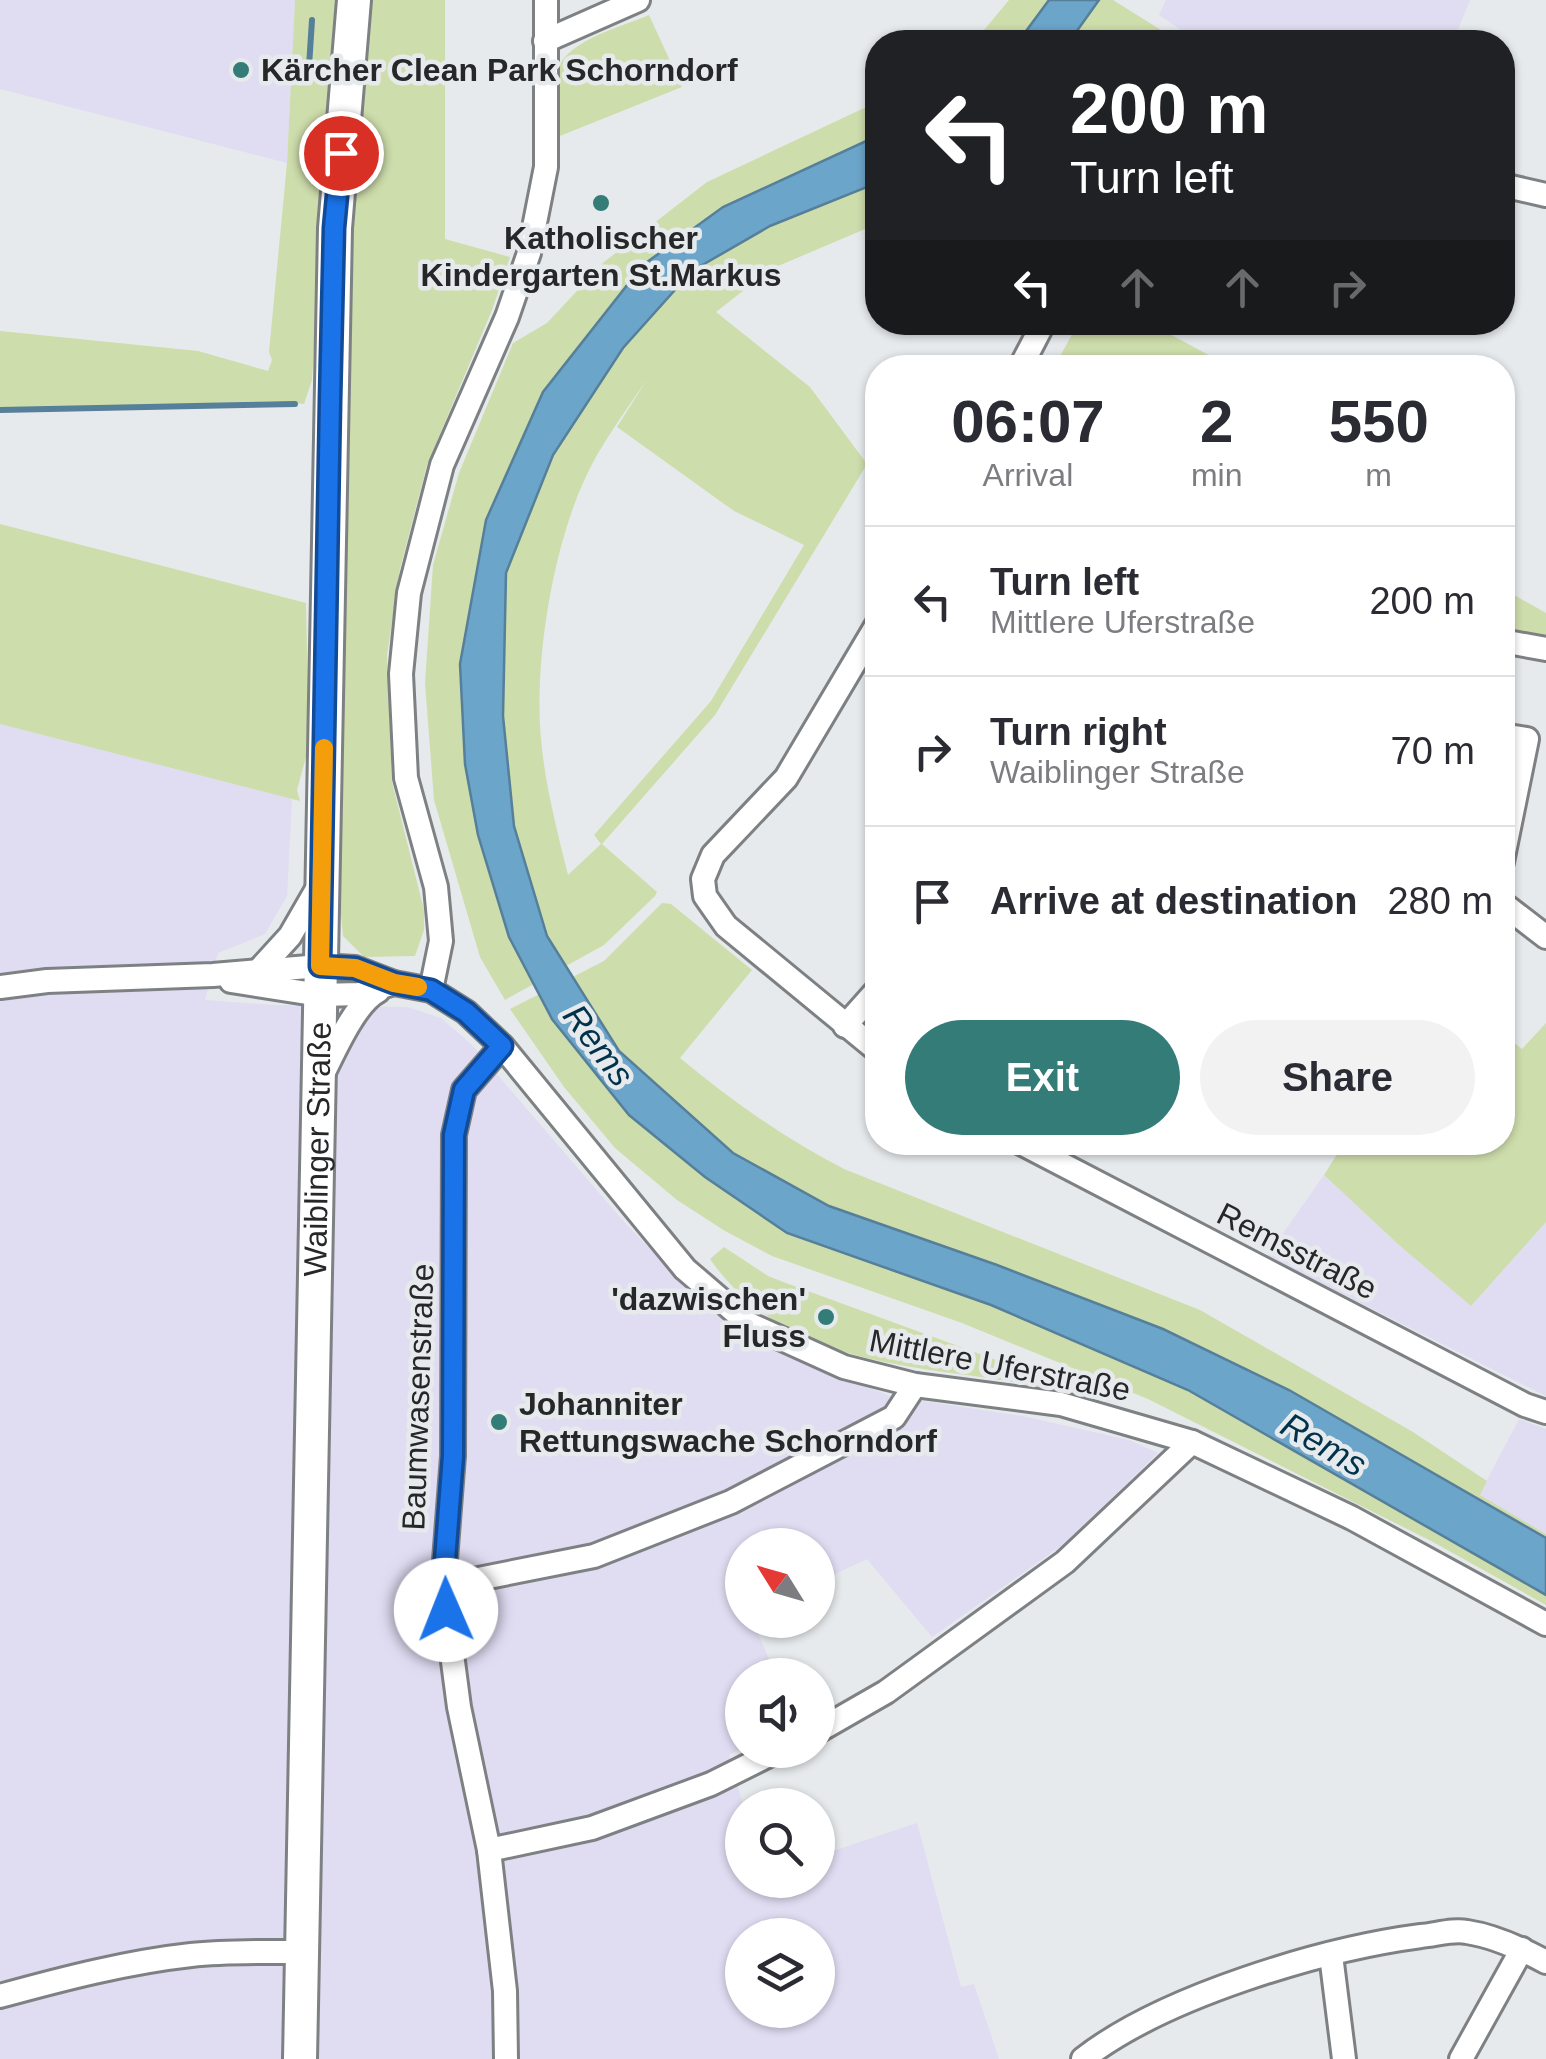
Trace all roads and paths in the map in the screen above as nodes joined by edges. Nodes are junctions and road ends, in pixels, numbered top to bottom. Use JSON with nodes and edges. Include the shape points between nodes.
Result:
{"nodes":[{"id":1,"x":546,"y":0,"type":"edge"},
{"id":2,"x":638,"y":0,"type":"edge"},
{"id":3,"x":348,"y":1,"type":"edge"},
{"id":4,"x":545,"y":41,"type":"junction"},
{"id":5,"x":1515,"y":188,"type":"edge"},
{"id":6,"x":1546,"y":195,"type":"edge"},
{"id":7,"x":1515,"y":643,"type":"edge"},
{"id":8,"x":865,"y":645,"type":"edge"},
{"id":9,"x":1546,"y":649,"type":"edge"},
{"id":10,"x":1515,"y":737,"type":"edge"},
{"id":11,"x":1515,"y":781,"type":"edge"},
{"id":12,"x":322,"y":881,"type":"junction"},
{"id":13,"x":1515,"y":913,"type":"edge"},
{"id":14,"x":1546,"y":937,"type":"edge"},
{"id":15,"x":258,"y":971,"type":"junction"},
{"id":16,"x":213,"y":975,"type":"junction"},
{"id":17,"x":320,"y":980,"type":"junction"},
{"id":18,"x":394,"y":983,"type":"junction"},
{"id":19,"x":0,"y":987,"type":"edge"},
{"id":20,"x":431,"y":990,"type":"junction"},
{"id":21,"x":865,"y":1003,"type":"edge"},
{"id":22,"x":845,"y":1026,"type":"junction"},
{"id":23,"x":865,"y":1041,"type":"edge"},
{"id":24,"x":502,"y":1046,"type":"junction"},
{"id":25,"x":318,"y":1084,"type":"junction"},
{"id":26,"x":1045,"y":1155,"type":"edge"},
{"id":27,"x":915,"y":1385,"type":"junction"},
{"id":28,"x":1546,"y":1412,"type":"edge"},
{"id":29,"x":1192,"y":1442,"type":"junction"},
{"id":30,"x":443,"y":1586,"type":"junction"},
{"id":31,"x":1546,"y":1624,"type":"edge"},
{"id":32,"x":835,"y":1720,"type":"edge"},
{"id":33,"x":743,"y":1768,"type":"edge"},
{"id":34,"x":489,"y":1850,"type":"junction"},
{"id":35,"x":1522,"y":1950,"type":"junction"},
{"id":36,"x":301,"y":1952,"type":"junction"},
{"id":37,"x":1331,"y":1955,"type":"junction"},
{"id":38,"x":1546,"y":1962,"type":"edge"},
{"id":39,"x":0,"y":1996,"type":"edge"},
{"id":40,"x":300,"y":2059,"type":"edge"},
{"id":41,"x":506,"y":2059,"type":"edge"},
{"id":42,"x":1083,"y":2059,"type":"edge"},
{"id":43,"x":1344,"y":2059,"type":"edge"},
{"id":44,"x":1461,"y":2059,"type":"edge"}],
"edges":[{"from":1,"to":4,"type":"street"},
{"from":2,"to":4,"type":"street"},
{"from":3,"to":12,"type":"main road","name":"Waiblinger Straße","via":[[334,228]]},
{"from":4,"to":20,"type":"street","via":[[546,168],[529,252],[508,318],[442,464],[409,593],[401,674],[406,778],[436,887],[441,941]]},
{"from":5,"to":6,"type":"street"},
{"from":7,"to":9,"type":"street"},
{"from":8,"to":22,"type":"street","via":[[786,778],[713,854],[703,880],[726,926]]},
{"from":10,"to":11,"type":"street","via":[[1527,739]]},
{"from":12,"to":15,"type":"street","via":[[290,936]]},
{"from":12,"to":17,"type":"main road","name":"Waiblinger Straße"},
{"from":13,"to":14,"type":"street"},
{"from":15,"to":16,"type":"street"},
{"from":15,"to":17,"type":"street"},
{"from":16,"to":17,"type":"street","via":[[246,985]]},
{"from":16,"to":19,"type":"street"},
{"from":17,"to":18,"type":"street","name":"Mittlere Uferstraße","via":[[355,968]]},
{"from":17,"to":25,"type":"main road","name":"Waiblinger Straße"},
{"from":18,"to":20,"type":"street","name":"Mittlere Uferstraße"},
{"from":18,"to":25,"type":"street","via":[[370,995]]},
{"from":20,"to":24,"type":"street","name":"Mittlere Uferstraße"},
{"from":21,"to":22,"type":"street"},
{"from":22,"to":23,"type":"street"},
{"from":24,"to":27,"type":"street","name":"Mittlere Uferstraße","via":[[685,1270],[750,1324],[844,1367]]},
{"from":24,"to":30,"type":"street","name":"Baumwasenstraße","via":[[464,1090],[454,1135],[453,1456]]},
{"from":25,"to":36,"type":"main road","name":"Waiblinger Straße"},
{"from":26,"to":28,"type":"street","name":"Remsstraße"},
{"from":27,"to":29,"type":"street","name":"Mittlere Uferstraße","via":[[1061,1404]]},
{"from":27,"to":30,"type":"street","via":[[894,1416],[732,1502],[594,1556]]},
{"from":29,"to":31,"type":"street","name":"Mittlere Uferstraße","via":[[1352,1518]]},
{"from":29,"to":32,"type":"street","via":[[1065,1562],[886,1692]]},
{"from":30,"to":34,"type":"street","name":"Baumwasenstraße","via":[[459,1708]]},
{"from":33,"to":34,"type":"street","via":[[592,1828]]},
{"from":34,"to":41,"type":"street","name":"Baumwasenstraße"},
{"from":35,"to":37,"type":"street","via":[[1464,1931],[1374,1942]]},
{"from":35,"to":38,"type":"street"},
{"from":35,"to":44,"type":"street"},
{"from":36,"to":39,"type":"street","via":[[166,1958]]},
{"from":36,"to":40,"type":"main road","name":"Waiblinger Straße"},
{"from":37,"to":42,"type":"street","via":[[1156,2014]]},
{"from":37,"to":43,"type":"street"}]}
